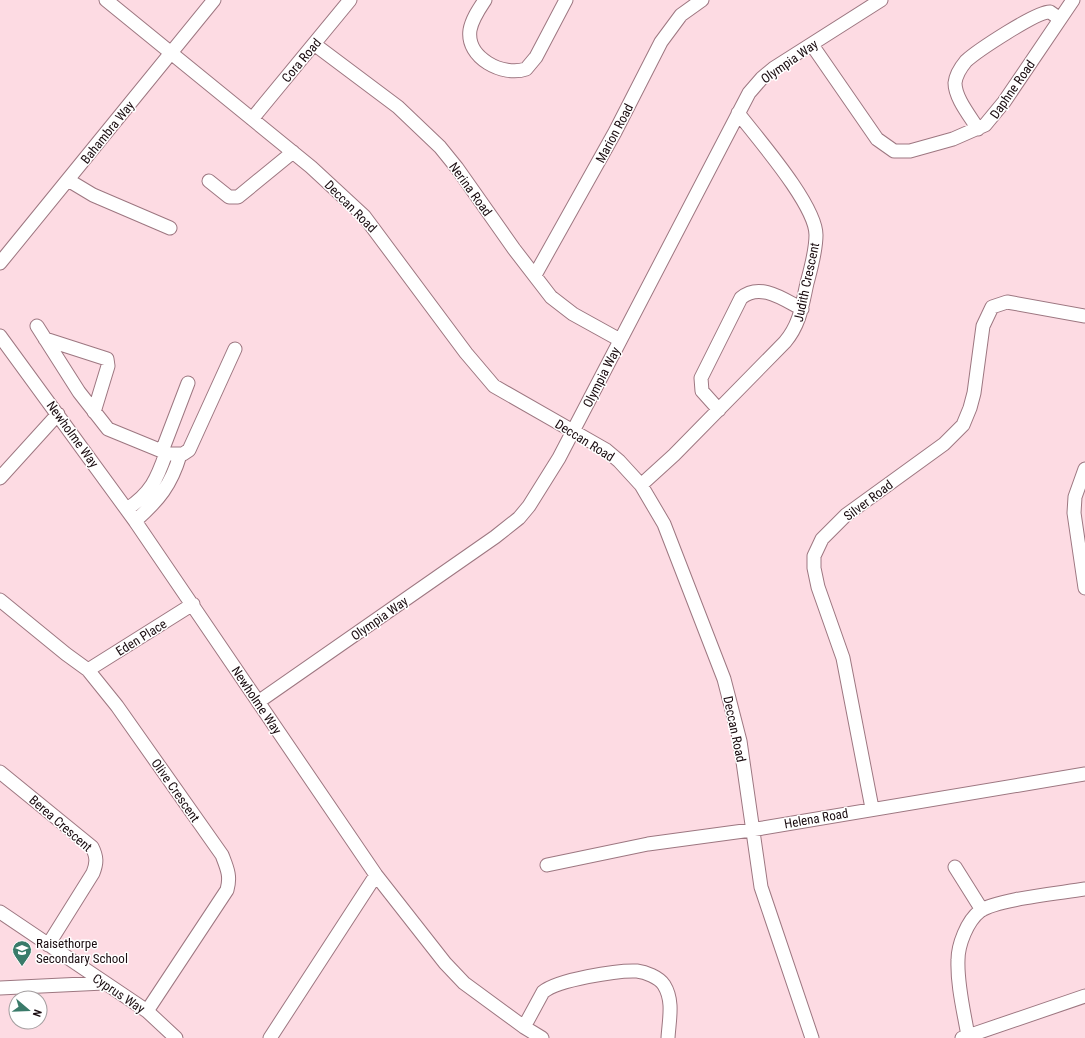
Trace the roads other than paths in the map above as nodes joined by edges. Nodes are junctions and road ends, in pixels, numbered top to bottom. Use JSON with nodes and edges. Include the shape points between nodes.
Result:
{"nodes":[{"id":1,"x":106,"y":0,"type":"edge"},
{"id":2,"x":214,"y":0,"type":"edge"},
{"id":3,"x":350,"y":0,"type":"edge"},
{"id":4,"x":485,"y":0,"type":"edge"},
{"id":5,"x":566,"y":0,"type":"edge"},
{"id":6,"x":702,"y":0,"type":"edge"},
{"id":7,"x":881,"y":0,"type":"edge"},
{"id":8,"x":1073,"y":0,"type":"edge"},
{"id":9,"x":1060,"y":19,"type":"junction"},
{"id":10,"x":314,"y":44,"type":"junction"},
{"id":11,"x":812,"y":45,"type":"junction"},
{"id":12,"x":172,"y":52,"type":"junction"},
{"id":13,"x":738,"y":113,"type":"junction"},
{"id":14,"x":252,"y":119,"type":"junction"},
{"id":15,"x":978,"y":129,"type":"junction"},
{"id":16,"x":293,"y":152,"type":"junction"},
{"id":17,"x":68,"y":180,"type":"junction"},
{"id":18,"x":209,"y":182,"type":"dead end"},
{"id":19,"x":170,"y":228,"type":"dead end"},
{"id":20,"x":0,"y":263,"type":"edge"},
{"id":21,"x":535,"y":275,"type":"junction"},
{"id":22,"x":802,"y":309,"type":"junction"},
{"id":23,"x":1085,"y":316,"type":"edge"},
{"id":24,"x":37,"y":326,"type":"dead end"},
{"id":25,"x":0,"y":336,"type":"edge"},
{"id":26,"x":45,"y":339,"type":"junction"},
{"id":27,"x":620,"y":340,"type":"junction"},
{"id":28,"x":234,"y":349,"type":"dead end"},
{"id":29,"x":188,"y":383,"type":"dead end"},
{"id":30,"x":719,"y":410,"type":"junction"},
{"id":31,"x":94,"y":412,"type":"junction"},
{"id":32,"x":58,"y":414,"type":"junction"},
{"id":33,"x":573,"y":431,"type":"junction"},
{"id":34,"x":164,"y":452,"type":"junction"},
{"id":35,"x":180,"y":455,"type":"junction"},
{"id":36,"x":1085,"y":469,"type":"edge"},
{"id":37,"x":0,"y":478,"type":"edge"},
{"id":38,"x":641,"y":485,"type":"junction"},
{"id":39,"x":127,"y":509,"type":"junction"},
{"id":40,"x":135,"y":521,"type":"junction"},
{"id":41,"x":1085,"y":588,"type":"edge"},
{"id":42,"x":0,"y":600,"type":"edge"},
{"id":43,"x":193,"y":604,"type":"junction"},
{"id":44,"x":88,"y":670,"type":"junction"},
{"id":45,"x":258,"y":702,"type":"junction"},
{"id":46,"x":0,"y":772,"type":"edge"},
{"id":47,"x":1085,"y":774,"type":"edge"},
{"id":48,"x":872,"y":808,"type":"junction"},
{"id":49,"x":751,"y":830,"type":"junction"},
{"id":50,"x":547,"y":865,"type":"dead end"},
{"id":51,"x":955,"y":867,"type":"dead end"},
{"id":52,"x":376,"y":875,"type":"junction"},
{"id":53,"x":1085,"y":889,"type":"edge"},
{"id":54,"x":982,"y":910,"type":"junction"},
{"id":55,"x":0,"y":912,"type":"edge"},
{"id":56,"x":48,"y":945,"type":"junction"},
{"id":57,"x":104,"y":983,"type":"junction"},
{"id":58,"x":0,"y":988,"type":"edge"},
{"id":59,"x":1085,"y":996,"type":"edge"},
{"id":60,"x":146,"y":1011,"type":"junction"},
{"id":61,"x":524,"y":1027,"type":"junction"},
{"id":62,"x":965,"y":1037,"type":"edge"},
{"id":63,"x":176,"y":1038,"type":"edge"},
{"id":64,"x":270,"y":1038,"type":"edge"},
{"id":65,"x":542,"y":1038,"type":"edge"},
{"id":66,"x":668,"y":1038,"type":"edge"},
{"id":67,"x":812,"y":1038,"type":"edge"}],
"edges":[{"from":1,"to":12,"type":"street","name":"Deccan Road"},
{"from":2,"to":12,"type":"street","name":"Bahambra Way"},
{"from":3,"to":10,"type":"street","name":"Cora Road"},
{"from":4,"to":5,"type":"street","via":[[472,21],[470,40],[490,65],[510,72],[526,69],[536,57]]},
{"from":6,"to":21,"type":"street","name":"Marion Road","via":[[681,15],[661,42],[615,132]]},
{"from":7,"to":11,"type":"street","name":"Olympia Way"},
{"from":8,"to":9,"type":"street","name":"Daphne Road"},
{"from":9,"to":15,"type":"street","name":"Daphne Road","via":[[994,116]]},
{"from":9,"to":15,"type":"street","via":[[1050,12],[1037,14],[978,51],[962,67],[955,82],[956,90]]},
{"from":10,"to":14,"type":"street","name":"Cora Road"},
{"from":10,"to":21,"type":"street","name":"Nerina Road","via":[[398,107],[440,147]]},
{"from":11,"to":13,"type":"street","name":"Olympia Way","via":[[762,78],[749,93]]},
{"from":11,"to":15,"type":"street","name":"Daphne Road","via":[[877,139],[894,151],[918,150]]},
{"from":12,"to":14,"type":"street","name":"Deccan Road"},
{"from":12,"to":17,"type":"street","name":"Bahambra Way"},
{"from":13,"to":22,"type":"street","name":"Judith Crescent","via":[[801,196],[812,216],[816,234]]},
{"from":13,"to":27,"type":"street","name":"Olympia Way"},
{"from":14,"to":16,"type":"street","name":"Deccan Road"},
{"from":16,"to":18,"type":"street","via":[[238,197],[229,197]]},
{"from":16,"to":33,"type":"street","name":"Deccan Road","via":[[364,216],[466,353],[494,386]]},
{"from":17,"to":19,"type":"street","via":[[93,195]]},
{"from":17,"to":20,"type":"street","name":"Bahambra Way"},
{"from":21,"to":27,"type":"street","name":"Nerina Road","via":[[560,305]]},
{"from":22,"to":30,"type":"street","name":"Judith Crescent","via":[[795,330]]},
{"from":22,"to":30,"type":"street","via":[[775,295],[758,290],[741,298],[701,378],[702,391]]},
{"from":23,"to":48,"type":"street","name":"Silver Road","via":[[1007,302],[992,308],[983,326],[974,393],[963,425],[944,444],[846,515],[822,539],[817,548],[814,568],[818,587],[843,658]]},
{"from":24,"to":26,"type":"street"},
{"from":25,"to":32,"type":"street","name":"Newholme Way"},
{"from":26,"to":31,"type":"street"},
{"from":26,"to":31,"type":"street","via":[[107,359],[108,366]]},
{"from":27,"to":33,"type":"street","name":"Olympia Way"},
{"from":28,"to":35,"type":"street","via":[[189,450]]},
{"from":29,"to":34,"type":"street"},
{"from":30,"to":38,"type":"street","name":"Judith Crescent"},
{"from":31,"to":34,"type":"street","via":[[108,429]]},
{"from":32,"to":37,"type":"street"},
{"from":32,"to":39,"type":"street","name":"Newholme Way"},
{"from":33,"to":38,"type":"street","name":"Deccan Road","via":[[606,450]]},
{"from":33,"to":45,"type":"street","name":"Olympia Way","via":[[546,482],[519,518]]},
{"from":34,"to":35,"type":"street"},
{"from":34,"to":39,"type":"street","via":[[156,480],[136,503]]},
{"from":35,"to":40,"type":"street","via":[[169,484],[158,499]]},
{"from":36,"to":41,"type":"street","via":[[1075,497],[1074,513]]},
{"from":38,"to":49,"type":"street","name":"Deccan Road","via":[[664,524],[710,639],[733,707],[740,741]]},
{"from":39,"to":40,"type":"street","name":"Newholme Way"},
{"from":40,"to":43,"type":"street","name":"Newholme Way"},
{"from":42,"to":44,"type":"street","name":"Olive Crescent"},
{"from":43,"to":44,"type":"street","name":"Eden Place"},
{"from":43,"to":45,"type":"street","name":"Newholme Way"},
{"from":44,"to":60,"type":"street","name":"Olive Crescent","via":[[117,706],[222,855],[230,876],[222,898]]},
{"from":45,"to":52,"type":"street","name":"Newholme Way"},
{"from":46,"to":56,"type":"street","name":"Berea Crescent","via":[[92,847],[96,856],[93,873]]},
{"from":47,"to":48,"type":"street","name":"Helena Road"},
{"from":48,"to":49,"type":"street","name":"Helena Road"},
{"from":49,"to":50,"type":"street","name":"Helena Road","via":[[648,844]]},
{"from":49,"to":67,"type":"street","name":"Deccan Road","via":[[761,887]]},
{"from":51,"to":54,"type":"street"},
{"from":52,"to":61,"type":"street","name":"Newholme Way","via":[[445,963],[464,983]]},
{"from":52,"to":64,"type":"street"},
{"from":53,"to":54,"type":"street","via":[[1008,902]]},
{"from":54,"to":62,"type":"street","via":[[974,916],[968,927],[960,946],[958,960]]},
{"from":55,"to":56,"type":"street","name":"Cyprus Way"},
{"from":56,"to":57,"type":"street","name":"Cyprus Way"},
{"from":57,"to":58,"type":"street"},
{"from":57,"to":60,"type":"street","name":"Cyprus Way"},
{"from":59,"to":62,"type":"street"},
{"from":60,"to":63,"type":"street","name":"Cyprus Way"},
{"from":61,"to":65,"type":"street","name":"Newholme Way"},
{"from":61,"to":66,"type":"street","via":[[543,992],[552,986],[574,980],[639,971],[658,979],[666,989],[670,1007]]}]}
